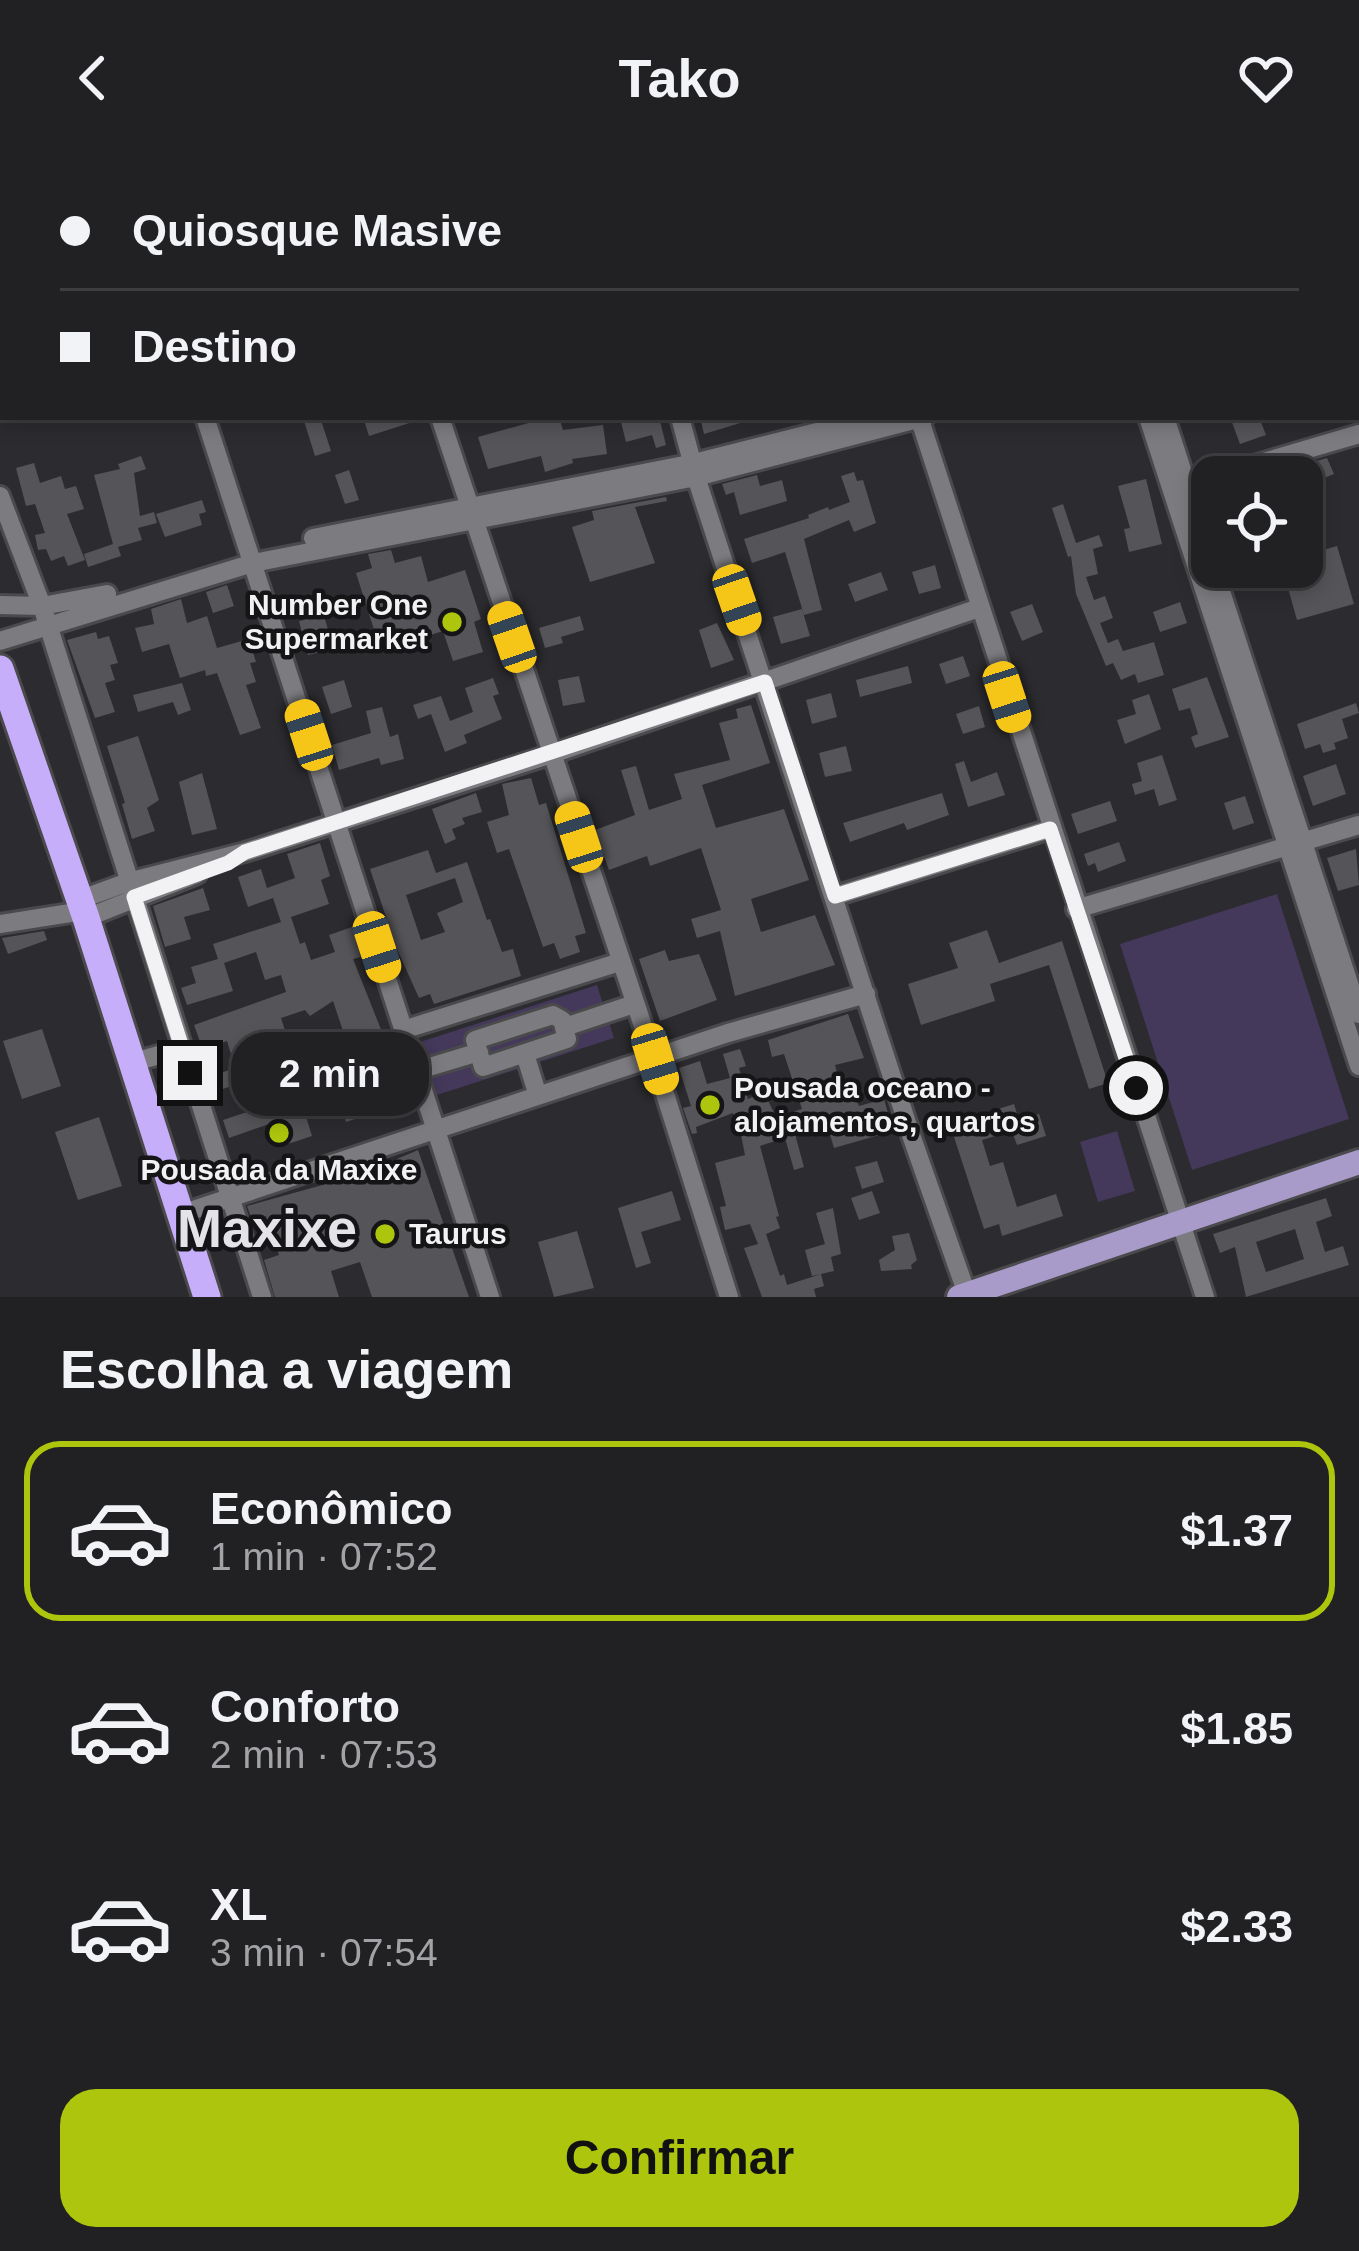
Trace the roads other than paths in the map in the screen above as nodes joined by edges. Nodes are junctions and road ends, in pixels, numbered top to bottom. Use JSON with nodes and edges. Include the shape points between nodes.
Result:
{"nodes":[{"id":1,"x":206,"y":420,"type":"edge"},
{"id":2,"x":441,"y":420,"type":"edge"},
{"id":3,"x":681,"y":420,"type":"edge"},
{"id":4,"x":868,"y":420,"type":"edge"},
{"id":5,"x":912,"y":420,"type":"edge"},
{"id":6,"x":922,"y":420,"type":"edge"},
{"id":7,"x":1149,"y":420,"type":"edge"},
{"id":8,"x":1166,"y":420,"type":"edge"},
{"id":9,"x":1359,"y":434,"type":"edge"},
{"id":10,"x":695,"y":470,"type":"junction"},
{"id":11,"x":1186,"y":484,"type":"junction"},
{"id":12,"x":0,"y":496,"type":"edge"},
{"id":13,"x":1191,"y":499,"type":"edge"},
{"id":14,"x":471,"y":512,"type":"junction"},
{"id":15,"x":251,"y":557,"type":"junction"},
{"id":16,"x":1220,"y":588,"type":"edge"},
{"id":17,"x":0,"y":605,"type":"edge"},
{"id":18,"x":979,"y":608,"type":"junction"},
{"id":19,"x":44,"y":615,"type":"junction"},
{"id":20,"x":0,"y":641,"type":"edge"},
{"id":21,"x":0,"y":669,"type":"edge"},
{"id":22,"x":765,"y":682,"type":"junction"},
{"id":23,"x":552,"y":754,"type":"junction"},
{"id":24,"x":338,"y":821,"type":"junction"},
{"id":25,"x":1359,"y":825,"type":"edge"},
{"id":26,"x":1050,"y":829,"type":"junction"},
{"id":27,"x":1294,"y":846,"type":"junction"},
{"id":28,"x":131,"y":890,"type":"junction"},
{"id":29,"x":835,"y":896,"type":"junction"},
{"id":30,"x":1076,"y":908,"type":"junction"},
{"id":31,"x":83,"y":910,"type":"junction"},
{"id":32,"x":0,"y":924,"type":"edge"},
{"id":33,"x":620,"y":962,"type":"junction"},
{"id":34,"x":866,"y":994,"type":"junction"},
{"id":35,"x":507,"y":999,"type":"dead end"},
{"id":36,"x":634,"y":1004,"type":"junction"},
{"id":37,"x":1358,"y":1006,"type":"edge"},
{"id":38,"x":516,"y":1027,"type":"junction"},
{"id":39,"x":565,"y":1027,"type":"junction"},
{"id":40,"x":403,"y":1030,"type":"junction"},
{"id":41,"x":183,"y":1048,"type":"junction"},
{"id":42,"x":479,"y":1052,"type":"junction"},
{"id":43,"x":525,"y":1054,"type":"junction"},
{"id":44,"x":655,"y":1059,"type":"junction"},
{"id":45,"x":131,"y":1064,"type":"junction"},
{"id":46,"x":1359,"y":1066,"type":"edge"},
{"id":47,"x":416,"y":1071,"type":"junction"},
{"id":48,"x":538,"y":1096,"type":"junction"},
{"id":49,"x":435,"y":1130,"type":"junction"},
{"id":50,"x":1359,"y":1162,"type":"edge"},
{"id":51,"x":229,"y":1197,"type":"junction"},
{"id":52,"x":182,"y":1214,"type":"junction"},
{"id":53,"x":1181,"y":1222,"type":"junction"},
{"id":54,"x":965,"y":1296,"type":"edge"},
{"id":55,"x":207,"y":1297,"type":"edge"},
{"id":56,"x":262,"y":1297,"type":"edge"},
{"id":57,"x":490,"y":1297,"type":"edge"},
{"id":58,"x":728,"y":1297,"type":"edge"},
{"id":59,"x":1205,"y":1297,"type":"edge"}],
"edges":[{"from":1,"to":15,"type":"street"},
{"from":2,"to":14,"type":"street"},
{"from":3,"to":10,"type":"street"},
{"from":4,"to":10,"type":"street"},
{"from":5,"to":10,"type":"street"},
{"from":6,"to":18,"type":"street"},
{"from":7,"to":27,"type":"street"},
{"from":8,"to":11,"type":"street"},
{"from":9,"to":11,"type":"street"},
{"from":10,"to":14,"type":"street"},
{"from":10,"to":22,"type":"street"},
{"from":11,"to":13,"type":"street"},
{"from":12,"to":19,"type":"street"},
{"from":14,"to":15,"type":"street"},
{"from":14,"to":23,"type":"street"},
{"from":15,"to":19,"type":"street"},
{"from":15,"to":24,"type":"street"},
{"from":16,"to":27,"type":"street"},
{"from":17,"to":19,"type":"street"},
{"from":18,"to":22,"type":"street"},
{"from":18,"to":26,"type":"street"},
{"from":19,"to":20,"type":"street"},
{"from":19,"to":28,"type":"street"},
{"from":21,"to":31,"type":"highway"},
{"from":22,"to":23,"type":"street"},
{"from":22,"to":29,"type":"street"},
{"from":23,"to":24,"type":"street"},
{"from":23,"to":33,"type":"street"},
{"from":24,"to":28,"type":"street"},
{"from":24,"to":40,"type":"street"},
{"from":25,"to":27,"type":"street"},
{"from":26,"to":29,"type":"street"},
{"from":26,"to":30,"type":"street"},
{"from":27,"to":30,"type":"street"},
{"from":27,"to":37,"type":"street"},
{"from":27,"to":46,"type":"street"},
{"from":28,"to":31,"type":"street"},
{"from":28,"to":41,"type":"street"},
{"from":29,"to":34,"type":"street"},
{"from":30,"to":53,"type":"street"},
{"from":31,"to":32,"type":"street"},
{"from":31,"to":45,"type":"highway"},
{"from":33,"to":36,"type":"street"},
{"from":33,"to":40,"type":"street"},
{"from":34,"to":44,"type":"street"},
{"from":34,"to":54,"type":"street"},
{"from":35,"to":38,"type":"street"},
{"from":36,"to":39,"type":"street"},
{"from":36,"to":44,"type":"street"},
{"from":38,"to":39,"type":"street","via":[[557,1015]]},
{"from":38,"to":42,"type":"street","via":[[475,1040]]},
{"from":39,"to":43,"type":"street","via":[[565,1041]]},
{"from":40,"to":47,"type":"street"},
{"from":41,"to":45,"type":"street"},
{"from":41,"to":51,"type":"street"},
{"from":42,"to":43,"type":"street","via":[[483,1067]]},
{"from":42,"to":47,"type":"street"},
{"from":43,"to":48,"type":"street"},
{"from":44,"to":48,"type":"street"},
{"from":44,"to":58,"type":"street"},
{"from":45,"to":52,"type":"highway"},
{"from":47,"to":49,"type":"street"},
{"from":48,"to":49,"type":"street"},
{"from":49,"to":51,"type":"street"},
{"from":49,"to":57,"type":"street"},
{"from":50,"to":53,"type":"main road"},
{"from":51,"to":52,"type":"street"},
{"from":51,"to":56,"type":"street"},
{"from":52,"to":55,"type":"highway"},
{"from":53,"to":54,"type":"main road"},
{"from":53,"to":59,"type":"street"}]}
